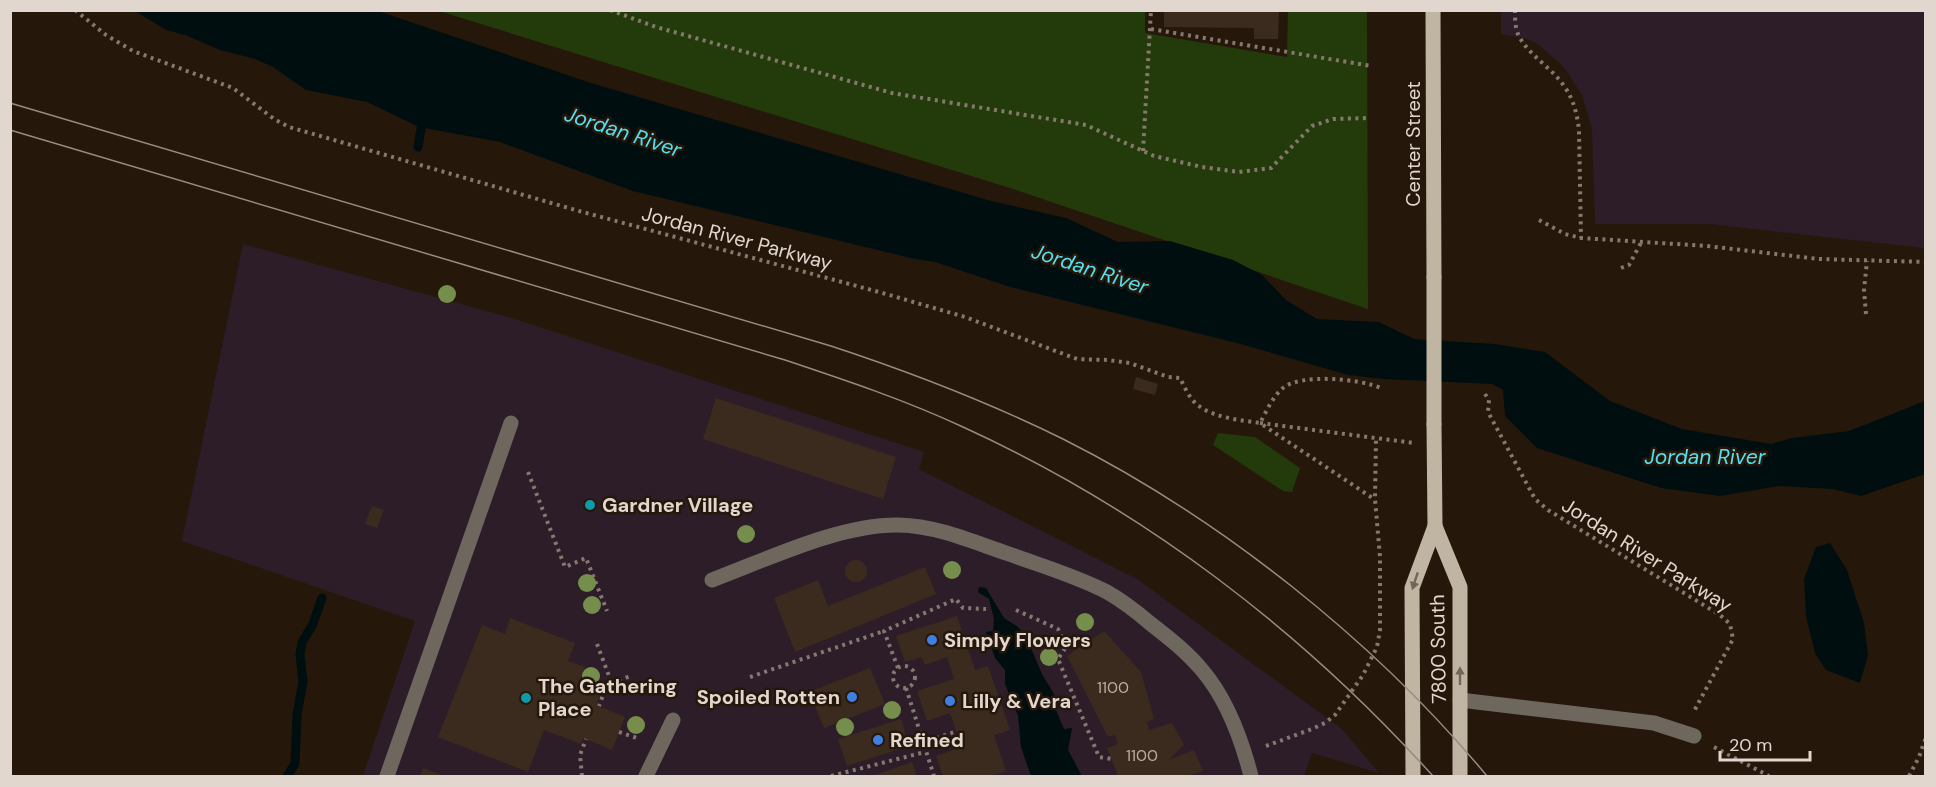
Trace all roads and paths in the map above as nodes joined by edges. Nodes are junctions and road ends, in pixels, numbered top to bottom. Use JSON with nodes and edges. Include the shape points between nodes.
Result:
{"nodes":[{"id":1,"x":75,"y":10,"type":"edge"},
{"id":2,"x":610,"y":10,"type":"edge"},
{"id":3,"x":1151,"y":10,"type":"edge"},
{"id":4,"x":1433,"y":10,"type":"edge"},
{"id":5,"x":1515,"y":10,"type":"edge"},
{"id":6,"x":1151,"y":29,"type":"junction"},
{"id":7,"x":1371,"y":66,"type":"dead end"},
{"id":8,"x":1369,"y":118,"type":"dead end"},
{"id":9,"x":1143,"y":151,"type":"junction"},
{"id":10,"x":1539,"y":220,"type":"dead end"},
{"id":11,"x":1581,"y":238,"type":"junction"},
{"id":12,"x":1642,"y":241,"type":"junction"},
{"id":13,"x":1867,"y":261,"type":"junction"},
{"id":14,"x":1926,"y":262,"type":"edge"},
{"id":15,"x":1621,"y":268,"type":"dead end"},
{"id":16,"x":1434,"y":277,"type":"joint"},
{"id":17,"x":1866,"y":314,"type":"dead end"},
{"id":18,"x":1381,"y":388,"type":"dead end"},
{"id":19,"x":1485,"y":394,"type":"dead end"},
{"id":20,"x":511,"y":423,"type":"dead end"},
{"id":21,"x":1260,"y":423,"type":"junction"},
{"id":22,"x":1376,"y":439,"type":"junction"},
{"id":23,"x":1434,"y":445,"type":"junction"},
{"id":24,"x":528,"y":472,"type":"dead end"},
{"id":25,"x":1375,"y":499,"type":"junction"},
{"id":26,"x":1435,"y":526,"type":"junction"},
{"id":27,"x":712,"y":580,"type":"dead end"},
{"id":28,"x":987,"y":609,"type":"dead end"},
{"id":29,"x":1016,"y":610,"type":"dead end"},
{"id":30,"x":607,"y":611,"type":"dead end"},
{"id":31,"x":884,"y":631,"type":"junction"},
{"id":32,"x":597,"y":644,"type":"dead end"},
{"id":33,"x":898,"y":668,"type":"junction"},
{"id":34,"x":630,"y":676,"type":"dead end"},
{"id":35,"x":750,"y":677,"type":"dead end"},
{"id":36,"x":612,"y":684,"type":"junction"},
{"id":37,"x":906,"y":688,"type":"junction"},
{"id":38,"x":1460,"y":700,"type":"junction"},
{"id":39,"x":598,"y":706,"type":"dead end"},
{"id":40,"x":673,"y":720,"type":"dead end"},
{"id":41,"x":957,"y":731,"type":"dead end"},
{"id":42,"x":619,"y":732,"type":"dead end"},
{"id":43,"x":1694,"y":736,"type":"junction"},
{"id":44,"x":1926,"y":737,"type":"edge"},
{"id":45,"x":637,"y":738,"type":"dead end"},
{"id":46,"x":586,"y":739,"type":"dead end"},
{"id":47,"x":922,"y":743,"type":"junction"},
{"id":48,"x":925,"y":752,"type":"junction"},
{"id":49,"x":1246,"y":753,"type":"junction"},
{"id":50,"x":1112,"y":759,"type":"dead end"},
{"id":51,"x":387,"y":777,"type":"edge"},
{"id":52,"x":582,"y":777,"type":"edge"},
{"id":53,"x":646,"y":777,"type":"edge"},
{"id":54,"x":831,"y":777,"type":"edge"},
{"id":55,"x":934,"y":777,"type":"edge"},
{"id":56,"x":1251,"y":777,"type":"edge"},
{"id":57,"x":1413,"y":777,"type":"edge"},
{"id":58,"x":1460,"y":777,"type":"edge"},
{"id":59,"x":1769,"y":777,"type":"edge"},
{"id":60,"x":1909,"y":777,"type":"edge"}],
"edges":[{"from":1,"to":21,"type":"path","name":"Jordan River Parkway","via":[[133,51],[233,88],[289,127],[912,301],[1077,359],[1130,363],[1180,378],[1199,406],[1235,420]]},
{"from":2,"to":9,"type":"path","via":[[656,27],[892,93],[1086,125]]},
{"from":3,"to":6,"type":"path"},
{"from":4,"to":16,"type":"main road","name":"Center Street"},
{"from":5,"to":11,"type":"path","via":[[1521,40],[1563,84],[1577,114]]},
{"from":6,"to":7,"type":"path"},
{"from":6,"to":9,"type":"path"},
{"from":8,"to":9,"type":"path","via":[[1333,119],[1312,126],[1271,168],[1239,172],[1202,168]]},
{"from":10,"to":11,"type":"path"},
{"from":11,"to":12,"type":"path"},
{"from":12,"to":13,"type":"path"},
{"from":12,"to":15,"type":"path","via":[[1629,265]]},
{"from":13,"to":14,"type":"path"},
{"from":13,"to":17,"type":"path"},
{"from":16,"to":23,"type":"main road","name":"7800 South","bridge":true},
{"from":18,"to":21,"type":"path","via":[[1339,380],[1299,381],[1284,387]]},
{"from":19,"to":43,"type":"path","name":"Jordan River Parkway","via":[[1488,412],[1541,505],[1730,624],[1733,639],[1693,710]]},
{"from":20,"to":51,"type":"lane"},
{"from":21,"to":22,"type":"path","name":"Jordan River Parkway"},
{"from":21,"to":25,"type":"path"},
{"from":22,"to":23,"type":"path","name":"Jordan River Parkway"},
{"from":22,"to":25,"type":"path"},
{"from":23,"to":26,"type":"main road","name":"7800 South"},
{"from":24,"to":30,"type":"path","via":[[564,567],[586,558]]},
{"from":25,"to":49,"type":"path","via":[[1380,630],[1369,663],[1341,708],[1325,723]]},
{"from":38,"to":26,"type":"main road","name":"7800 South","one_way":true,"via":[[1460,587]]},
{"from":26,"to":57,"type":"main road","name":"7800 South","one_way":true,"via":[[1412,588]]},
{"from":27,"to":49,"type":"lane","via":[[845,532],[898,525],[940,530],[1077,579],[1128,605],[1188,653],[1204,672]]},
{"from":28,"to":31,"type":"path","via":[[963,608],[956,599]]},
{"from":29,"to":50,"type":"path","via":[[1058,629],[1066,647],[1058,659],[1099,757]]},
{"from":31,"to":33,"type":"path"},
{"from":31,"to":35,"type":"path"},
{"from":32,"to":36,"type":"path"},
{"from":33,"to":37,"type":"path","via":[[893,679],[897,686]]},
{"from":33,"to":37,"type":"path","via":[[907,666],[915,673],[914,683]]},
{"from":34,"to":36,"type":"path"},
{"from":36,"to":39,"type":"path","via":[[606,687]]},
{"from":37,"to":47,"type":"path"},
{"from":38,"to":43,"type":"lane","via":[[1654,723]]},
{"from":38,"to":58,"type":"main road","name":"7800 South"},
{"from":40,"to":53,"type":"lane"},
{"from":41,"to":47,"type":"path"},
{"from":42,"to":45,"type":"path"},
{"from":43,"to":59,"type":"path"},
{"from":44,"to":60,"type":"path"},
{"from":46,"to":52,"type":"path","via":[[580,755]]},
{"from":47,"to":48,"type":"path"},
{"from":48,"to":54,"type":"path"},
{"from":48,"to":55,"type":"path"},
{"from":49,"to":56,"type":"lane"}]}
